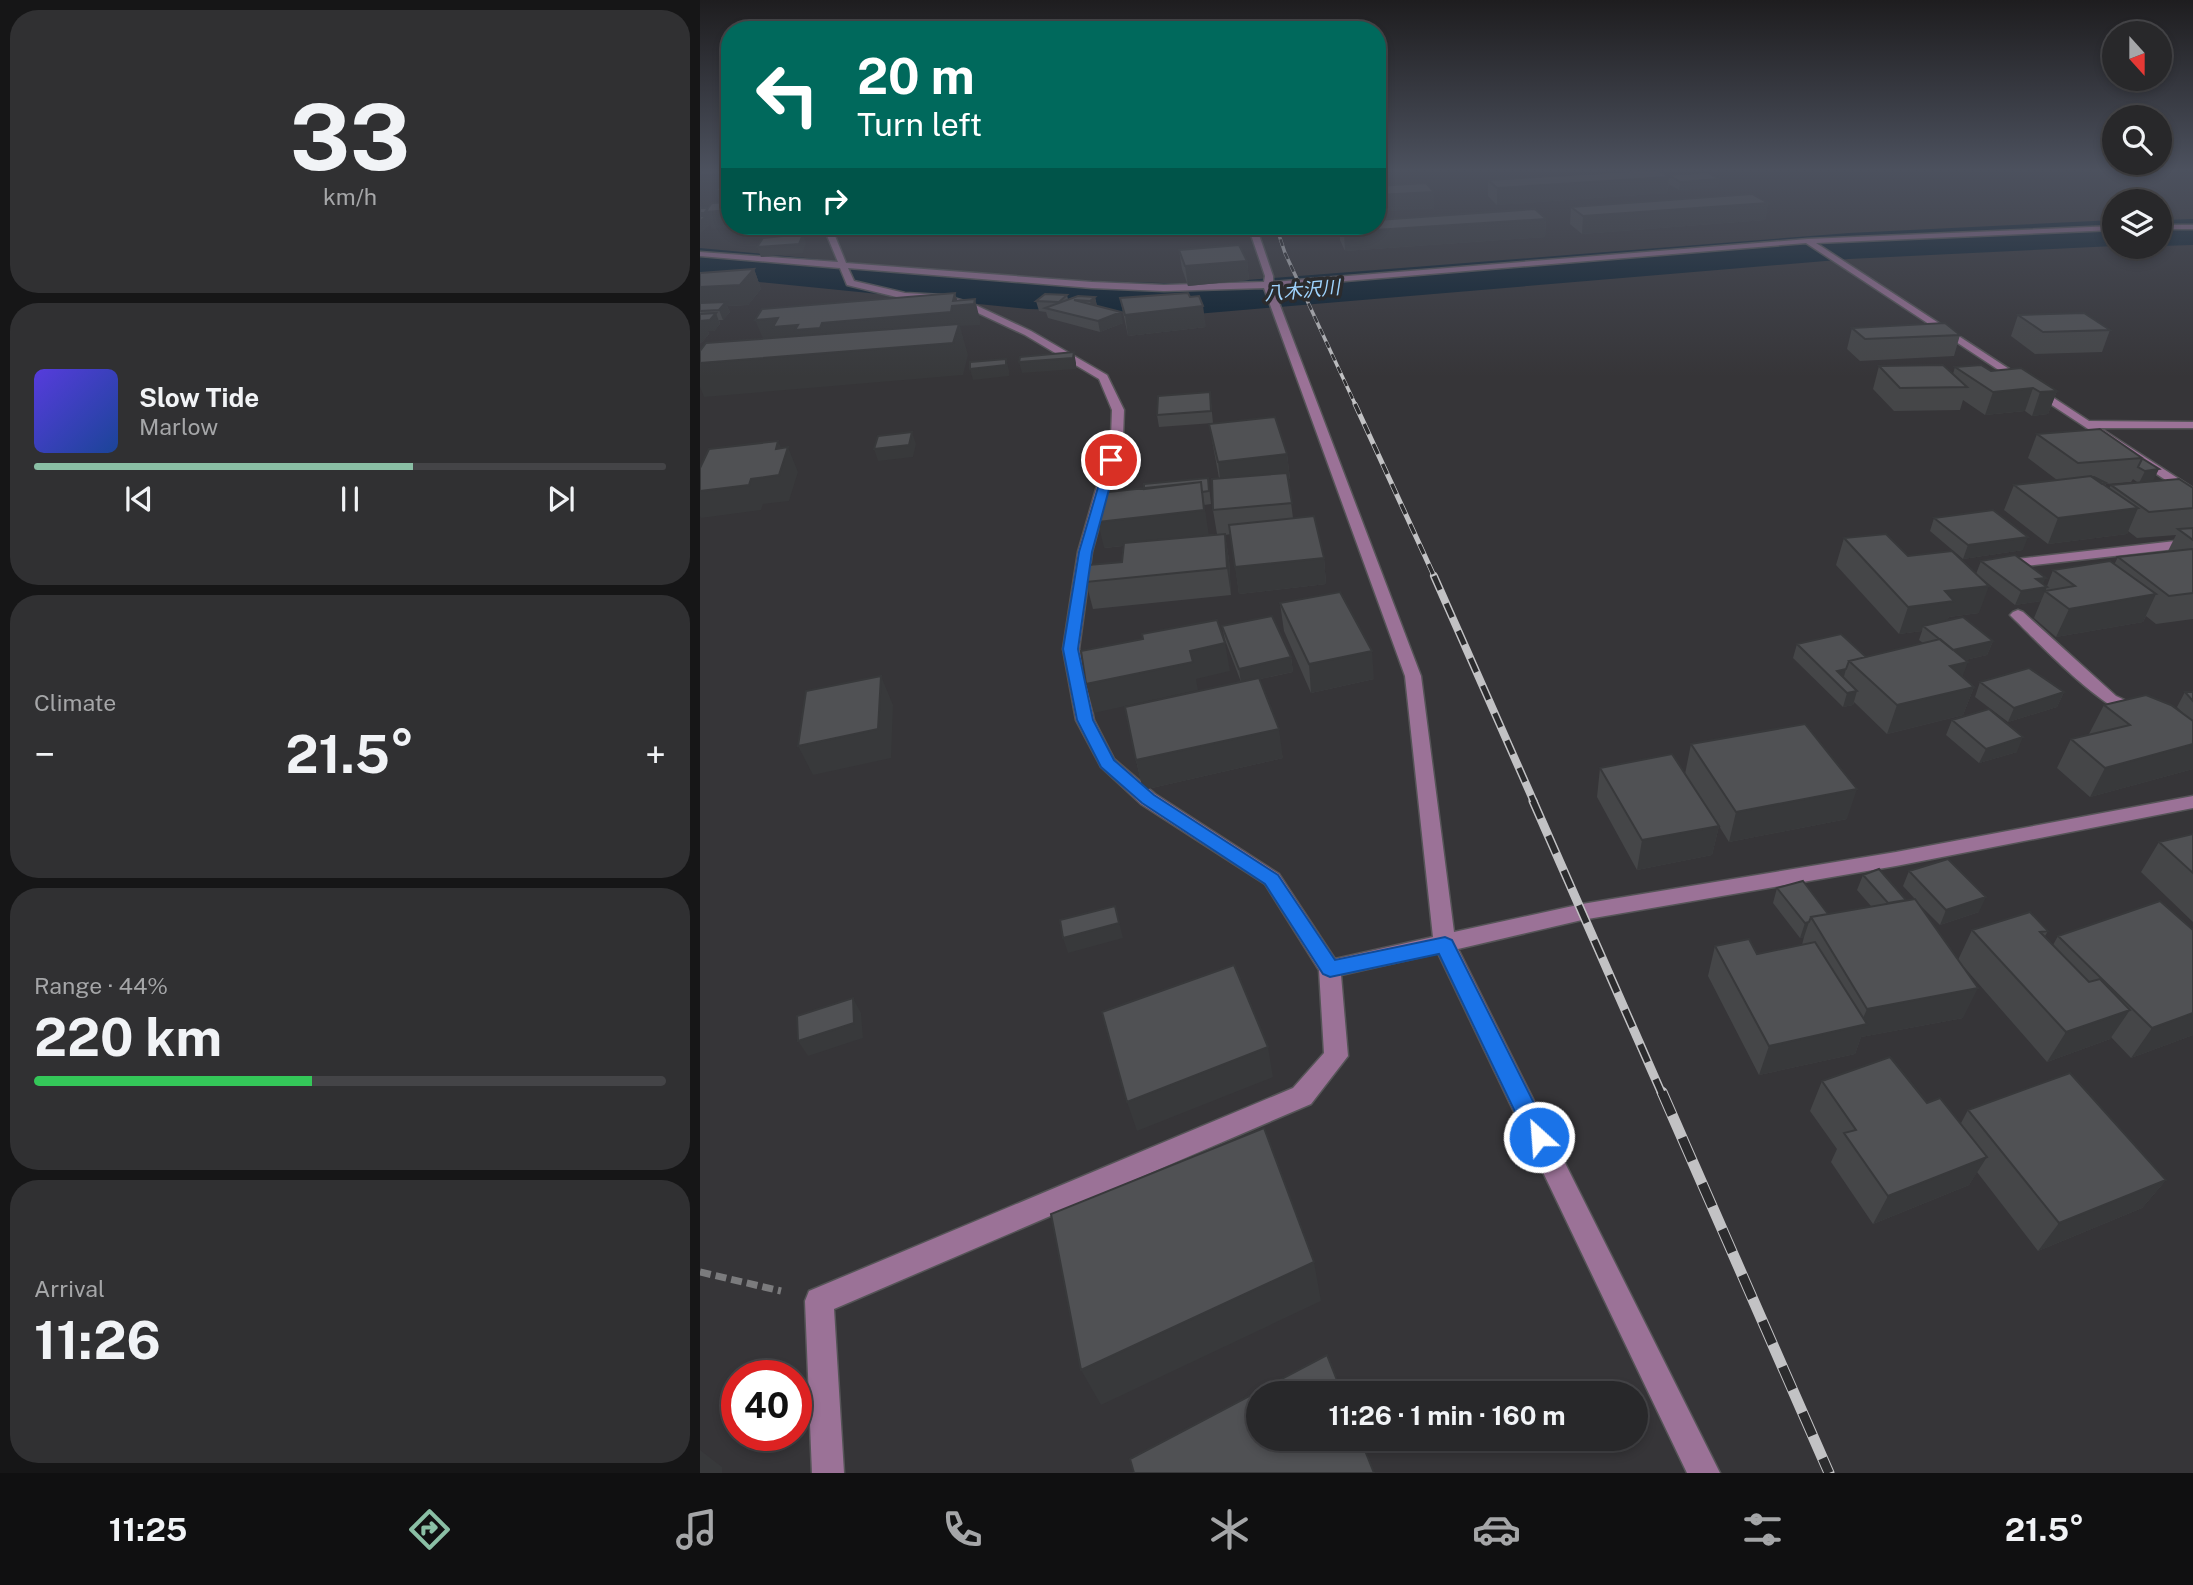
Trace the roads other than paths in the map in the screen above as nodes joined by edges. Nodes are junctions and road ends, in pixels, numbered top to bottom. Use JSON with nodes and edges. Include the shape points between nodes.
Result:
{"nodes":[{"id":1,"x":833,"y":240,"type":"edge"},
{"id":2,"x":1257,"y":240,"type":"edge"},
{"id":3,"x":1864,"y":240,"type":"edge"},
{"id":4,"x":1811,"y":242,"type":"junction"},
{"id":5,"x":700,"y":254,"type":"edge"},
{"id":6,"x":847,"y":272,"type":"junction"},
{"id":7,"x":1268,"y":285,"type":"junction"},
{"id":8,"x":2089,"y":424,"type":"junction"},
{"id":9,"x":2193,"y":425,"type":"edge"},
{"id":10,"x":2193,"y":494,"type":"edge"},
{"id":11,"x":2193,"y":543,"type":"edge"},
{"id":12,"x":2017,"y":563,"type":"edge"},
{"id":13,"x":2018,"y":615,"type":"dead end"},
{"id":14,"x":2146,"y":717,"type":"edge"},
{"id":15,"x":2193,"y":802,"type":"edge"},
{"id":16,"x":1445,"y":945,"type":"junction"},
{"id":17,"x":1330,"y":969,"type":"junction"},
{"id":18,"x":828,"y":1473,"type":"edge"},
{"id":19,"x":1704,"y":1473,"type":"edge"}],
"edges":[{"from":1,"to":6,"type":"street"},
{"from":2,"to":7,"type":"street"},
{"from":3,"to":4,"type":"street"},
{"from":4,"to":7,"type":"street"},
{"from":4,"to":8,"type":"street"},
{"from":5,"to":6,"type":"street"},
{"from":6,"to":7,"type":"street","via":[[1164,288]]},
{"from":6,"to":17,"type":"street","via":[[905,296],[943,298],[976,309],[1103,377],[1118,410],[1117,437],[1085,552],[1071,649],[1085,720],[1107,763],[1148,799],[1272,879]]},
{"from":7,"to":16,"type":"street","via":[[1413,676]]},
{"from":8,"to":9,"type":"street"},
{"from":8,"to":10,"type":"street"},
{"from":11,"to":12,"type":"street"},
{"from":13,"to":14,"type":"street","via":[[2110,700]]},
{"from":15,"to":16,"type":"street","via":[[1582,912]]},
{"from":16,"to":17,"type":"street"},
{"from":16,"to":19,"type":"street"},
{"from":17,"to":18,"type":"street","via":[[1336,1056],[1303,1096],[819,1300]]}]}
